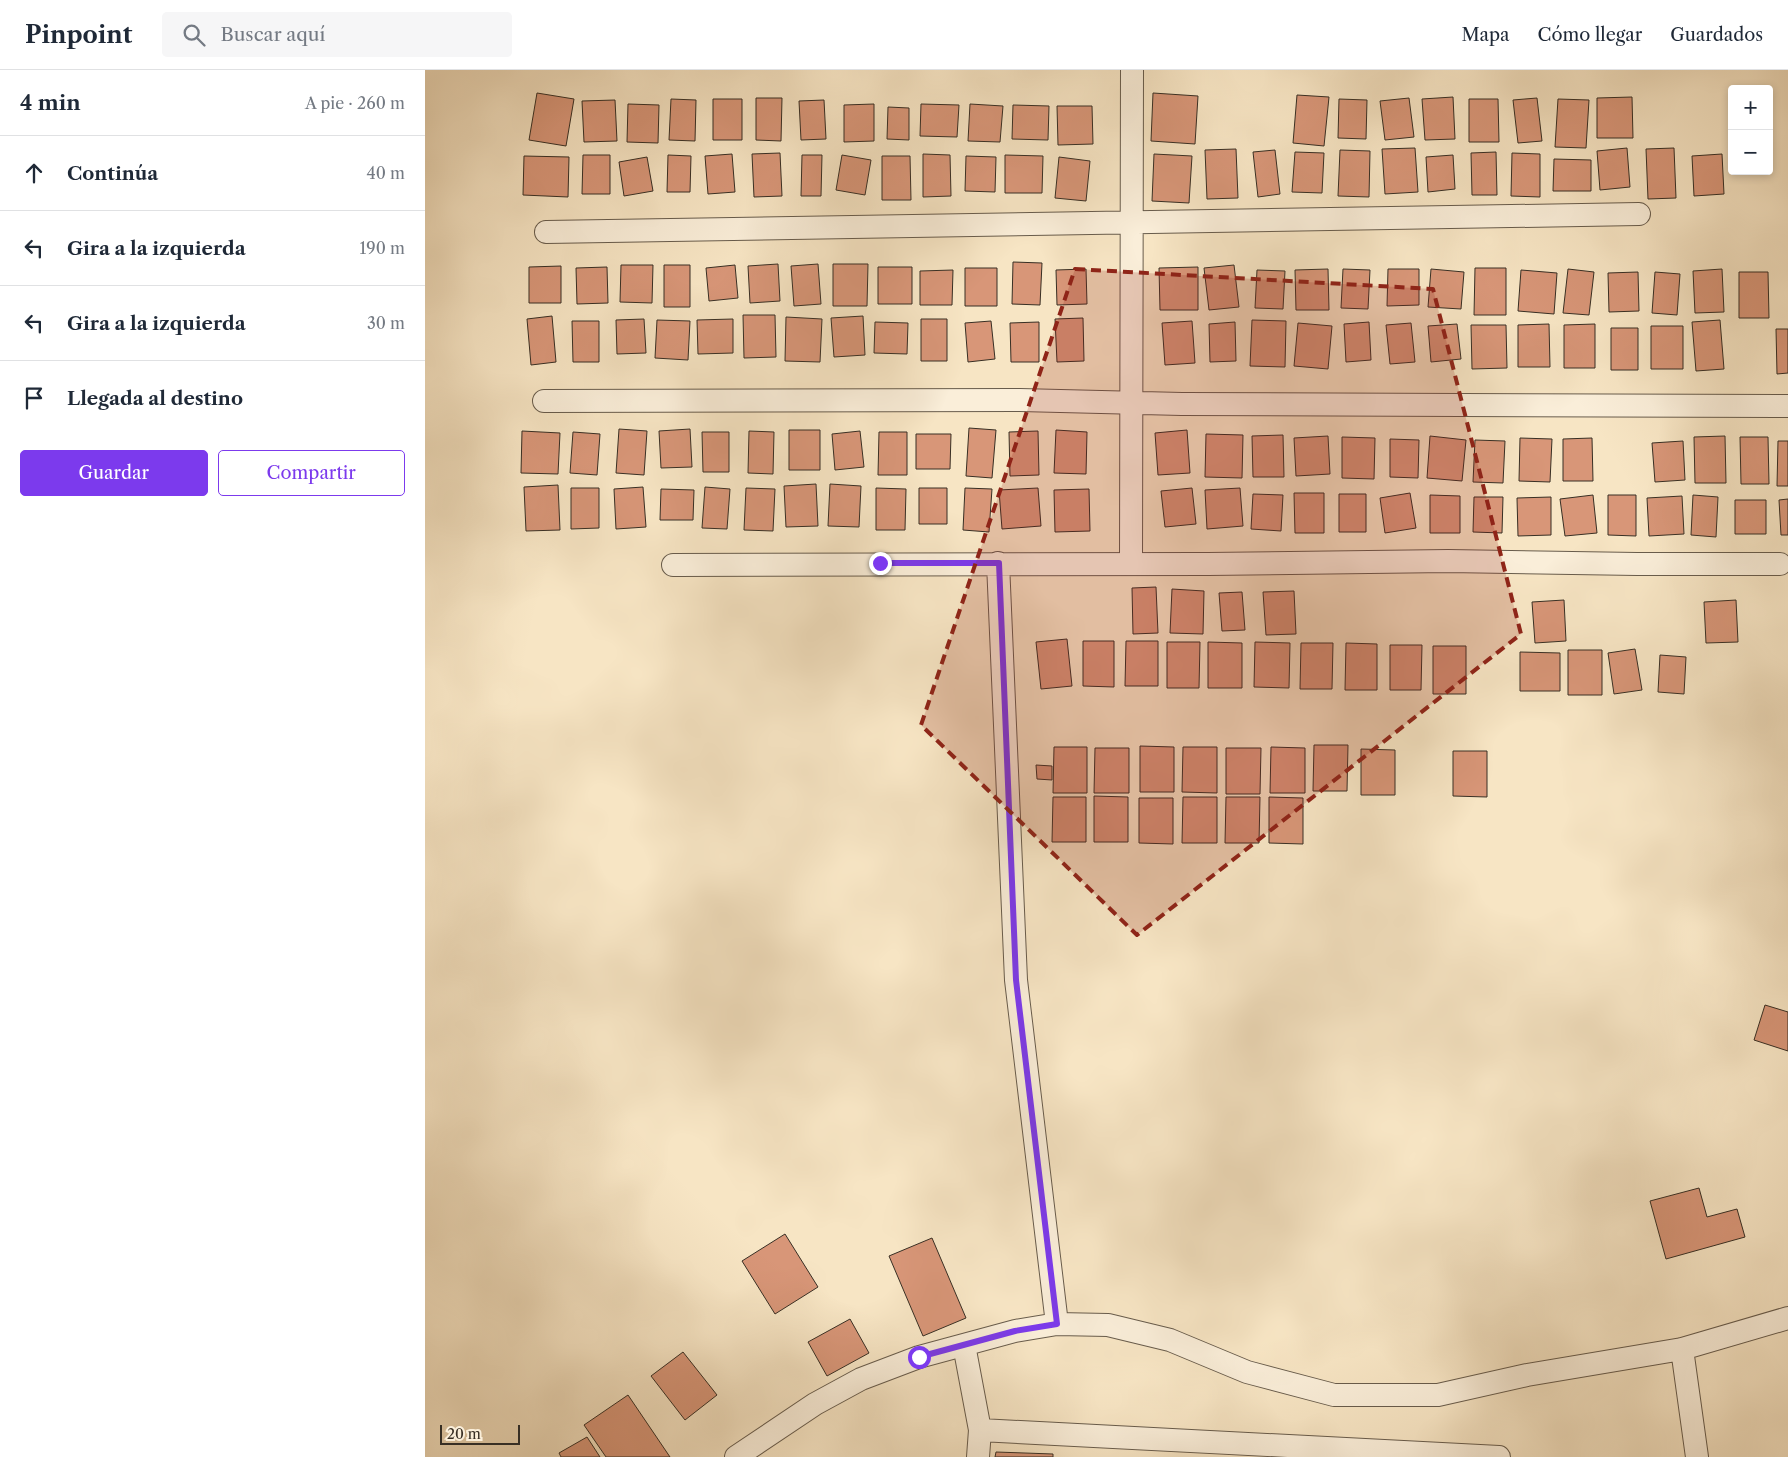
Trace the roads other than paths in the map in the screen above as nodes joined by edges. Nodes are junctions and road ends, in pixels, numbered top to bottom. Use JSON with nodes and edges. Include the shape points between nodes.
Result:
{"nodes":[{"id":1,"x":1132,"y":70,"type":"edge"},
{"id":2,"x":1639,"y":214,"type":"dead end"},
{"id":3,"x":1131,"y":222,"type":"junction"},
{"id":4,"x":546,"y":232,"type":"dead end"},
{"id":5,"x":544,"y":401,"type":"dead end"},
{"id":6,"x":1132,"y":403,"type":"junction"},
{"id":7,"x":1788,"y":406,"type":"edge"},
{"id":8,"x":999,"y":563,"type":"junction"},
{"id":9,"x":1131,"y":564,"type":"junction"},
{"id":10,"x":1780,"y":564,"type":"dead end"},
{"id":11,"x":673,"y":565,"type":"dead end"},
{"id":12,"x":1788,"y":1318,"type":"edge"},
{"id":13,"x":1057,"y":1324,"type":"junction"},
{"id":14,"x":964,"y":1345,"type":"junction"},
{"id":15,"x":1682,"y":1349,"type":"junction"},
{"id":16,"x":980,"y":1430,"type":"junction"},
{"id":17,"x":736,"y":1457,"type":"edge"},
{"id":18,"x":979,"y":1457,"type":"edge"},
{"id":19,"x":1499,"y":1457,"type":"edge"},
{"id":20,"x":1697,"y":1457,"type":"edge"}],
"edges":[{"from":1,"to":3,"type":"street"},
{"from":2,"to":3,"type":"street"},
{"from":3,"to":4,"type":"street"},
{"from":3,"to":6,"type":"street"},
{"from":5,"to":6,"type":"street","via":[[1020,400]]},
{"from":6,"to":7,"type":"street"},
{"from":6,"to":9,"type":"street"},
{"from":8,"to":9,"type":"street"},
{"from":8,"to":11,"type":"street"},
{"from":8,"to":13,"type":"street","via":[[1016,980]]},
{"from":9,"to":10,"type":"street","via":[[1448,561]]},
{"from":12,"to":15,"type":"street"},
{"from":13,"to":14,"type":"street"},
{"from":13,"to":15,"type":"street","via":[[1108,1325],[1170,1340],[1247,1372],[1334,1395],[1438,1395],[1527,1375]]},
{"from":14,"to":16,"type":"street"},
{"from":14,"to":17,"type":"street","via":[[861,1378],[815,1404]]},
{"from":15,"to":20,"type":"street"},
{"from":16,"to":18,"type":"street"},
{"from":16,"to":19,"type":"street"}]}
